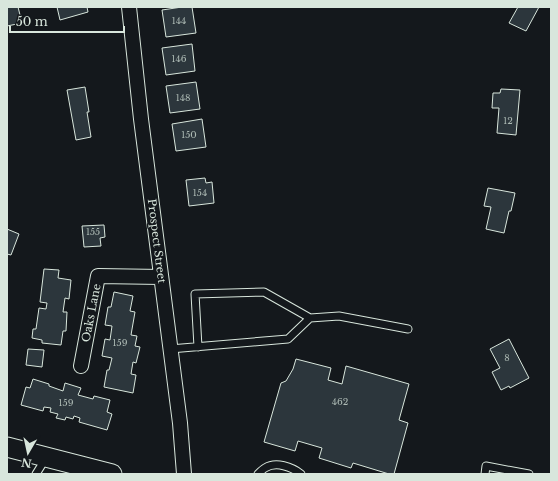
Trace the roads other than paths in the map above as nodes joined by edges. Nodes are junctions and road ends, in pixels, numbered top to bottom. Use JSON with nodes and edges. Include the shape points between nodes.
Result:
{"nodes":[{"id":1,"x":129,"y":7,"type":"edge"},
{"id":2,"x":161,"y":277,"type":"junction"},
{"id":3,"x":310,"y":318,"type":"junction"},
{"id":4,"x":408,"y":329,"type":"dead end"},
{"id":5,"x":198,"y":347,"type":"junction"},
{"id":6,"x":170,"y":349,"type":"junction"},
{"id":7,"x":81,"y":366,"type":"dead end"},
{"id":8,"x":7,"y":447,"type":"edge"},
{"id":9,"x":46,"y":458,"type":"junction"},
{"id":10,"x":36,"y":474,"type":"edge"},
{"id":11,"x":112,"y":474,"type":"edge"},
{"id":12,"x":184,"y":474,"type":"edge"},
{"id":13,"x":258,"y":474,"type":"edge"},
{"id":14,"x":301,"y":474,"type":"edge"},
{"id":15,"x":485,"y":474,"type":"edge"},
{"id":16,"x":529,"y":474,"type":"edge"}],
"edges":[{"from":1,"to":2,"type":"street","name":"Prospect Street"},
{"from":2,"to":6,"type":"street","name":"Prospect Street"},
{"from":2,"to":7,"type":"street","name":"Oaks Lane","via":[[98,276]]},
{"from":3,"to":4,"type":"lane","via":[[339,316]]},
{"from":3,"to":5,"type":"lane","via":[[288,339]]},
{"from":3,"to":5,"type":"lane","via":[[264,292],[195,294]]},
{"from":5,"to":6,"type":"lane"},
{"from":6,"to":12,"type":"street","name":"Prospect Street"},
{"from":8,"to":9,"type":"main road"},
{"from":9,"to":10,"type":"lane"},
{"from":9,"to":11,"type":"main road"},
{"from":13,"to":14,"type":"lane","via":[[266,467],[275,465],[287,466]]},
{"from":15,"to":16,"type":"lane","via":[[486,466]]}]}
